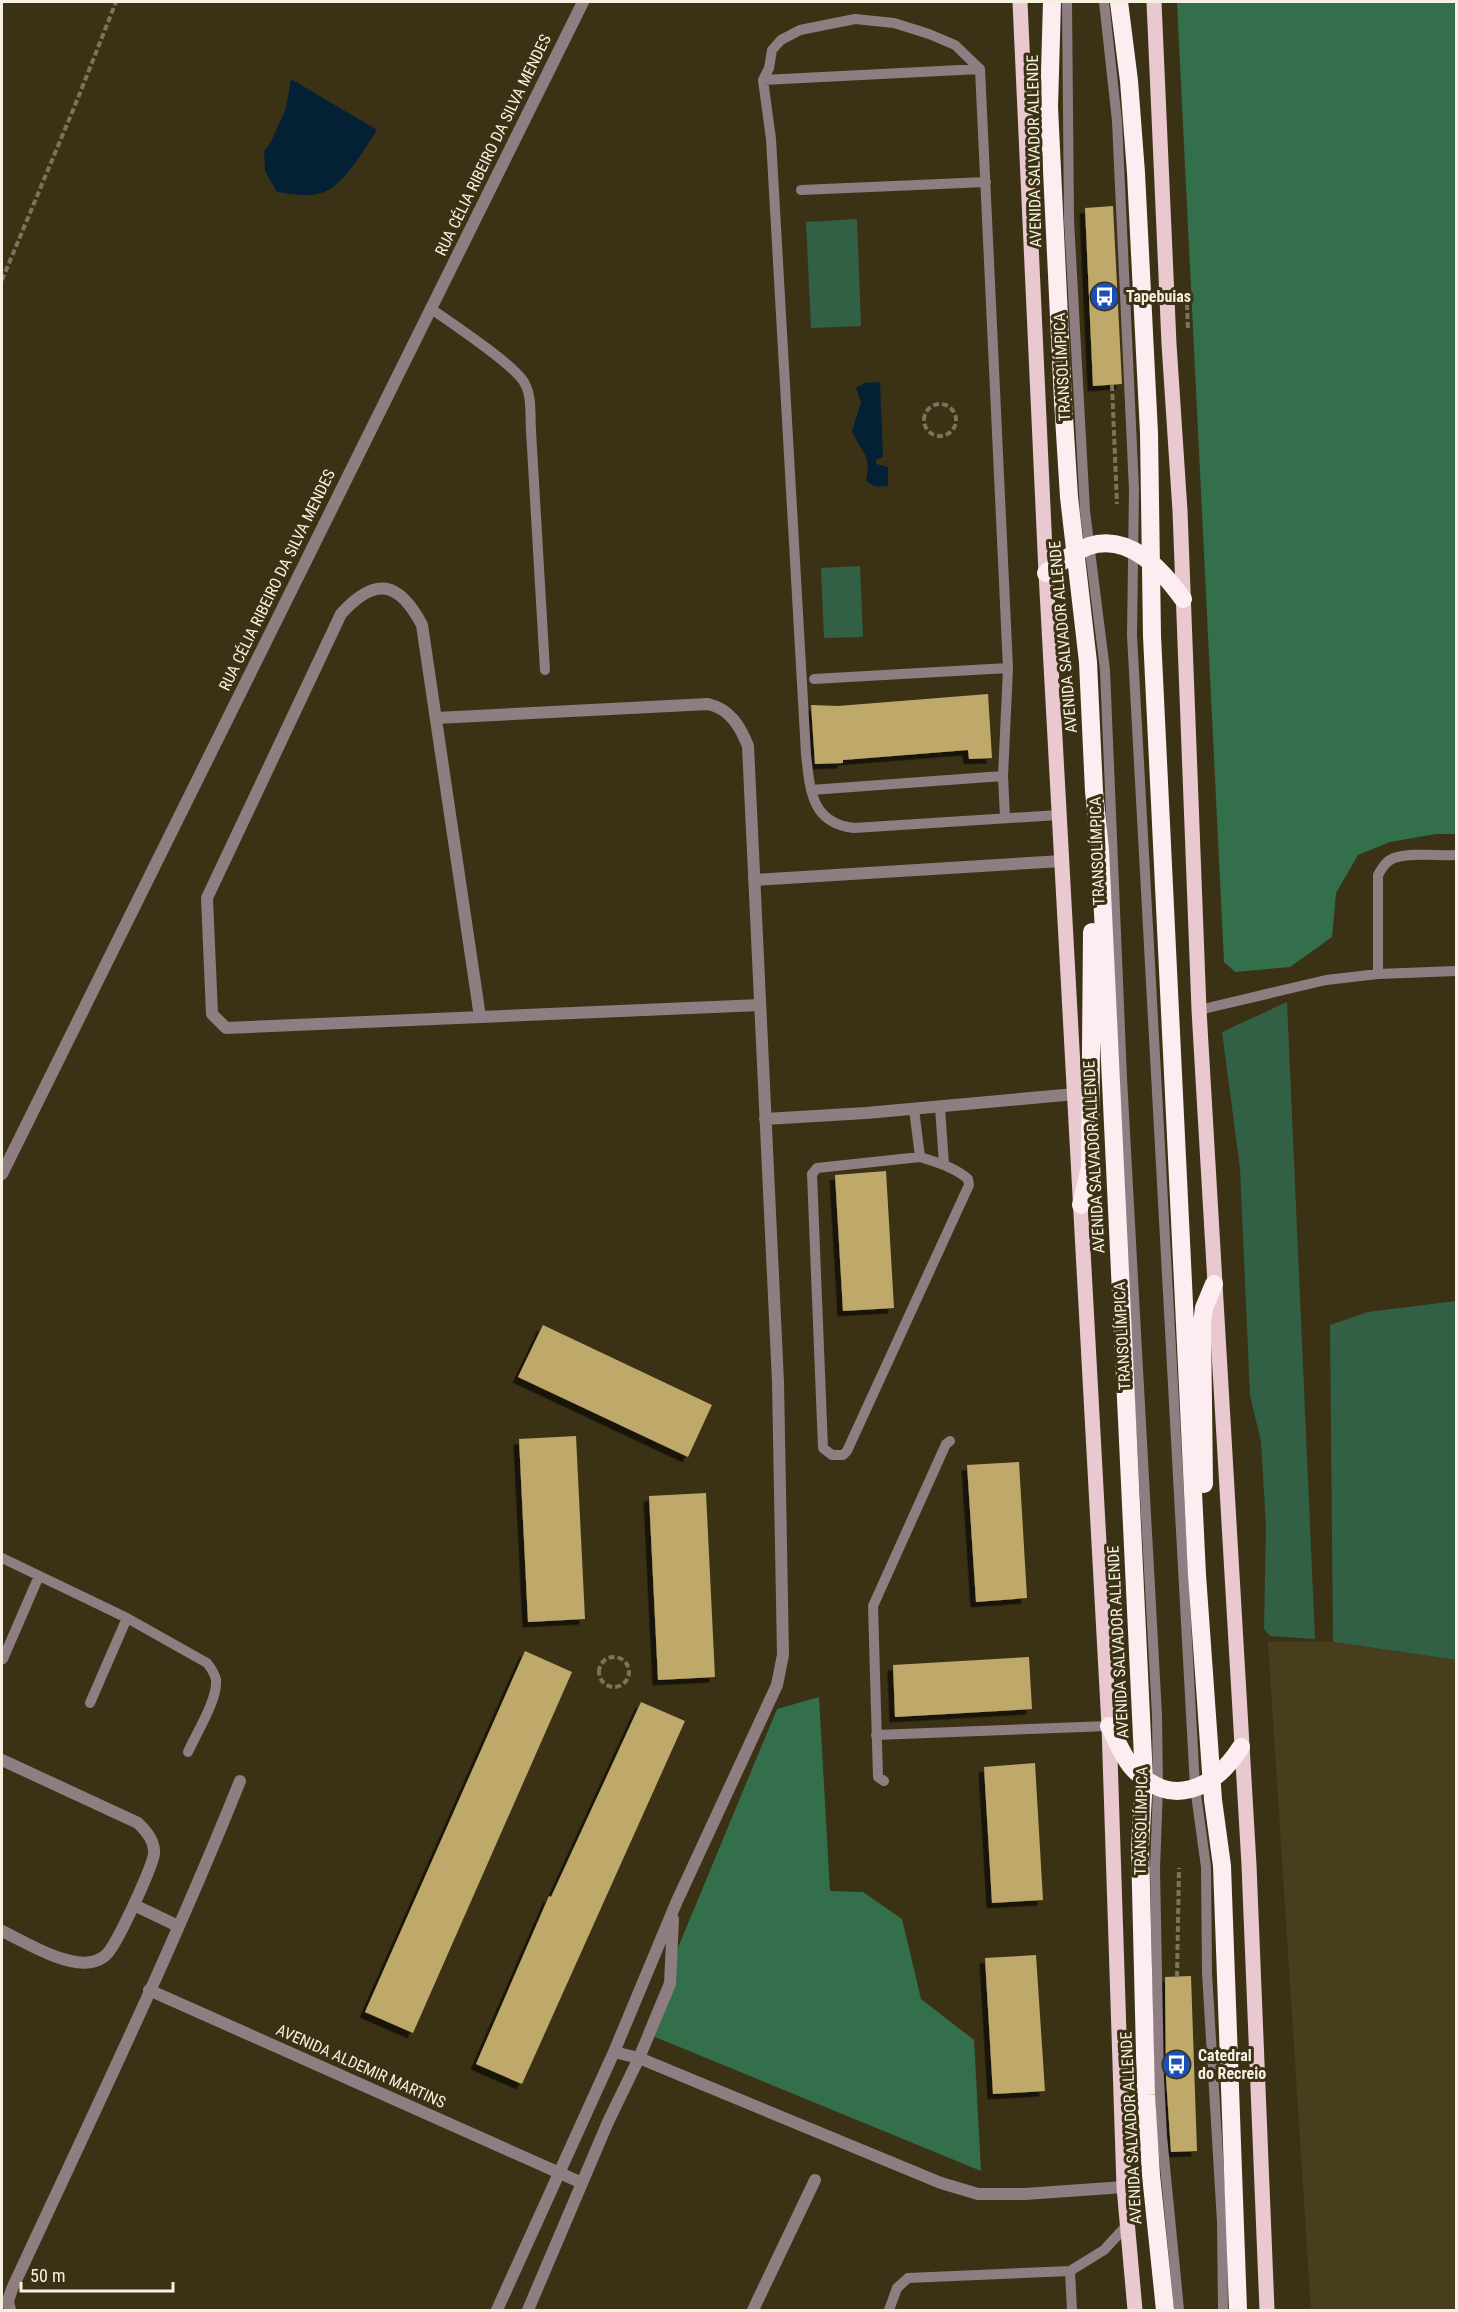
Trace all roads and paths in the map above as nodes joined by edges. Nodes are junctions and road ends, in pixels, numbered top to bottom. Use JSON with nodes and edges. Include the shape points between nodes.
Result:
{"nodes":[{"id":1,"x":116,"y":2,"type":"edge"},
{"id":2,"x":583,"y":2,"type":"edge"},
{"id":3,"x":1020,"y":2,"type":"edge"},
{"id":4,"x":1053,"y":2,"type":"edge"},
{"id":5,"x":1067,"y":2,"type":"edge"},
{"id":6,"x":1104,"y":2,"type":"edge"},
{"id":7,"x":1119,"y":2,"type":"edge"},
{"id":8,"x":1154,"y":2,"type":"edge"},
{"id":9,"x":980,"y":69,"type":"junction"},
{"id":10,"x":763,"y":80,"type":"junction"},
{"id":11,"x":986,"y":182,"type":"junction"},
{"id":12,"x":801,"y":190,"type":"dead end"},
{"id":13,"x":2,"y":280,"type":"edge"},
{"id":14,"x":430,"y":308,"type":"junction"},
{"id":15,"x":1112,"y":385,"type":"dead end"},
{"id":16,"x":933,"y":406,"type":"joint"},
{"id":17,"x":1117,"y":511,"type":"dead end"},
{"id":18,"x":1133,"y":549,"type":"junction"},
{"id":19,"x":1082,"y":550,"type":"junction"},
{"id":20,"x":1149,"y":561,"type":"junction"},
{"id":21,"x":1046,"y":573,"type":"junction"},
{"id":22,"x":1183,"y":599,"type":"junction"},
{"id":23,"x":1008,"y":668,"type":"junction"},
{"id":24,"x":545,"y":670,"type":"dead end"},
{"id":25,"x":814,"y":680,"type":"dead end"},
{"id":26,"x":436,"y":718,"type":"junction"},
{"id":27,"x":1003,"y":776,"type":"junction"},
{"id":28,"x":811,"y":790,"type":"junction"},
{"id":29,"x":1059,"y":815,"type":"junction"},
{"id":30,"x":1005,"y":818,"type":"junction"},
{"id":31,"x":1100,"y":850,"type":"junction"},
{"id":32,"x":1456,"y":855,"type":"edge"},
{"id":33,"x":1062,"y":861,"type":"junction"},
{"id":34,"x":754,"y":880,"type":"junction"},
{"id":35,"x":1456,"y":971,"type":"edge"},
{"id":36,"x":1378,"y":974,"type":"junction"},
{"id":37,"x":760,"y":1005,"type":"junction"},
{"id":38,"x":1199,"y":1010,"type":"junction"},
{"id":39,"x":480,"y":1017,"type":"junction"},
{"id":40,"x":1075,"y":1094,"type":"junction"},
{"id":41,"x":940,"y":1107,"type":"junction"},
{"id":42,"x":914,"y":1109,"type":"junction"},
{"id":43,"x":765,"y":1119,"type":"junction"},
{"id":44,"x":920,"y":1157,"type":"junction"},
{"id":45,"x":944,"y":1165,"type":"junction"},
{"id":46,"x":2,"y":1174,"type":"edge"},
{"id":47,"x":1081,"y":1205,"type":"junction"},
{"id":48,"x":1214,"y":1284,"type":"junction"},
{"id":49,"x":950,"y":1441,"type":"dead end"},
{"id":50,"x":2,"y":1558,"type":"edge"},
{"id":51,"x":1197,"y":1575,"type":"junction"},
{"id":52,"x":39,"y":1576,"type":"junction"},
{"id":53,"x":127,"y":1618,"type":"junction"},
{"id":54,"x":619,"y":1657,"type":"joint"},
{"id":55,"x":3,"y":1659,"type":"dead end"},
{"id":56,"x":90,"y":1703,"type":"dead end"},
{"id":57,"x":1108,"y":1726,"type":"junction"},
{"id":58,"x":876,"y":1735,"type":"junction"},
{"id":59,"x":1241,"y":1747,"type":"junction"},
{"id":60,"x":188,"y":1752,"type":"dead end"},
{"id":61,"x":2,"y":1760,"type":"edge"},
{"id":62,"x":240,"y":1781,"type":"dead end"},
{"id":63,"x":884,"y":1781,"type":"dead end"},
{"id":64,"x":1151,"y":1783,"type":"junction"},
{"id":65,"x":1203,"y":1783,"type":"junction"},
{"id":66,"x":1179,"y":1868,"type":"dead end"},
{"id":67,"x":677,"y":1900,"type":"junction"},
{"id":68,"x":134,"y":1905,"type":"junction"},
{"id":69,"x":178,"y":1926,"type":"junction"},
{"id":70,"x":2,"y":1931,"type":"edge"},
{"id":71,"x":1177,"y":1977,"type":"dead end"},
{"id":72,"x":149,"y":1990,"type":"junction"},
{"id":73,"x":614,"y":2052,"type":"junction"},
{"id":74,"x":639,"y":2058,"type":"junction"},
{"id":75,"x":559,"y":2173,"type":"junction"},
{"id":76,"x":815,"y":2180,"type":"dead end"},
{"id":77,"x":582,"y":2182,"type":"junction"},
{"id":78,"x":1124,"y":2187,"type":"junction"},
{"id":79,"x":1128,"y":2224,"type":"junction"},
{"id":80,"x":1070,"y":2271,"type":"junction"},
{"id":81,"x":10,"y":2310,"type":"edge"},
{"id":82,"x":497,"y":2310,"type":"edge"},
{"id":83,"x":528,"y":2310,"type":"edge"},
{"id":84,"x":753,"y":2310,"type":"edge"},
{"id":85,"x":889,"y":2310,"type":"edge"},
{"id":86,"x":1072,"y":2310,"type":"edge"},
{"id":87,"x":1135,"y":2310,"type":"edge"},
{"id":88,"x":1165,"y":2310,"type":"edge"},
{"id":89,"x":1179,"y":2310,"type":"edge"},
{"id":90,"x":1222,"y":2310,"type":"edge"},
{"id":91,"x":1238,"y":2310,"type":"edge"},
{"id":92,"x":1267,"y":2310,"type":"edge"}],
"edges":[{"from":1,"to":13,"type":"path"},
{"from":2,"to":14,"type":"street","name":"RUA CÉLIA RIBEIRO DA SILVA MENDES"},
{"from":3,"to":21,"type":"main road","name":"AVENIDA SALVADOR ALLENDE"},
{"from":4,"to":19,"type":"highway","name":"AVENIDA SALVADOR ALLENDE","via":[[1049,107],[1063,400]]},
{"from":5,"to":19,"type":"lane","name":"TRANSOLÍMPICA","via":[[1069,220],[1085,511]]},
{"from":6,"to":18,"type":"lane","via":[[1117,132],[1134,490]]},
{"from":7,"to":20,"type":"highway","via":[[1130,81],[1136,174],[1149,433]]},
{"from":8,"to":22,"type":"main road"},
{"from":9,"to":10,"type":"lane"},
{"from":9,"to":10,"type":"lane","via":[[955,45],[929,34],[894,23],[855,19],[800,30],[781,40],[772,50]]},
{"from":9,"to":11,"type":"lane"},
{"from":10,"to":28,"type":"lane","via":[[771,139]]},
{"from":11,"to":12,"type":"lane"},
{"from":11,"to":23,"type":"lane"},
{"from":14,"to":24,"type":"lane","via":[[525,383]]},
{"from":14,"to":46,"type":"street","name":"RUA CÉLIA RIBEIRO DA SILVA MENDES"},
{"from":15,"to":17,"type":"path"},
{"from":16,"to":16,"type":"path","via":[[926,413],[926,428],[934,435],[945,435],[953,428],[954,413],[943,404]]},
{"from":18,"to":19,"type":"highway","via":[[1116,544]]},
{"from":18,"to":20,"type":"highway"},
{"from":18,"to":65,"type":"lane","via":[[1132,635]]},
{"from":19,"to":21,"type":"highway"},
{"from":19,"to":31,"type":"highway","name":"AVENIDA SALVADOR ALLENDE"},
{"from":19,"to":64,"type":"lane","name":"TRANSOLÍMPICA","via":[[1104,670],[1151,1607]]},
{"from":20,"to":22,"type":"highway"},
{"from":20,"to":51,"type":"highway"},
{"from":21,"to":29,"type":"main road","name":"AVENIDA SALVADOR ALLENDE"},
{"from":22,"to":38,"type":"main road"},
{"from":23,"to":25,"type":"lane"},
{"from":23,"to":27,"type":"lane"},
{"from":26,"to":34,"type":"street","via":[[717,706],[740,727],[748,746]]},
{"from":26,"to":39,"type":"street"},
{"from":26,"to":39,"type":"street","via":[[422,625],[406,599],[385,589],[368,590],[356,597],[341,614],[207,898],[212,1014],[226,1028]]},
{"from":27,"to":28,"type":"lane"},
{"from":27,"to":30,"type":"lane"},
{"from":28,"to":30,"type":"lane","via":[[819,811],[839,827]]},
{"from":29,"to":30,"type":"lane"},
{"from":29,"to":33,"type":"main road","name":"AVENIDA SALVADOR ALLENDE"},
{"from":31,"to":47,"type":"highway","via":[[1093,874],[1089,1167]]},
{"from":31,"to":64,"type":"highway","name":"AVENIDA SALVADOR ALLENDE"},
{"from":32,"to":36,"type":"lane","via":[[1408,856],[1394,858],[1384,865],[1378,875]]},
{"from":33,"to":34,"type":"street"},
{"from":33,"to":40,"type":"main road","name":"AVENIDA SALVADOR ALLENDE"},
{"from":34,"to":37,"type":"street"},
{"from":35,"to":36,"type":"lane"},
{"from":36,"to":38,"type":"lane","via":[[1326,980]]},
{"from":37,"to":39,"type":"street"},
{"from":37,"to":43,"type":"street"},
{"from":38,"to":48,"type":"main road"},
{"from":40,"to":41,"type":"street"},
{"from":40,"to":47,"type":"main road","name":"AVENIDA SALVADOR ALLENDE"},
{"from":41,"to":42,"type":"street"},
{"from":41,"to":45,"type":"lane"},
{"from":42,"to":43,"type":"street"},
{"from":42,"to":44,"type":"lane"},
{"from":43,"to":67,"type":"street","via":[[778,1382],[782,1662],[777,1685]]},
{"from":44,"to":45,"type":"lane"},
{"from":44,"to":45,"type":"lane","via":[[817,1168],[812,1174],[823,1448],[832,1455],[847,1451],[969,1185],[961,1173]]},
{"from":47,"to":57,"type":"main road","name":"AVENIDA SALVADOR ALLENDE"},
{"from":48,"to":51,"type":"highway","via":[[1202,1324],[1204,1544]]},
{"from":48,"to":59,"type":"main road"},
{"from":49,"to":58,"type":"lane","via":[[873,1606]]},
{"from":50,"to":52,"type":"lane"},
{"from":51,"to":65,"type":"highway"},
{"from":52,"to":53,"type":"lane"},
{"from":52,"to":55,"type":"lane"},
{"from":53,"to":56,"type":"lane"},
{"from":53,"to":60,"type":"lane","via":[[200,1657],[214,1671],[211,1703]]},
{"from":54,"to":54,"type":"path","via":[[609,1658],[599,1669],[600,1679],[612,1687],[622,1685],[630,1673],[627,1663]]},
{"from":57,"to":58,"type":"lane"},
{"from":57,"to":64,"type":"highway","via":[[1130,1765]]},
{"from":57,"to":78,"type":"main road","name":"AVENIDA SALVADOR ALLENDE"},
{"from":58,"to":63,"type":"lane","via":[[878,1777]]},
{"from":59,"to":65,"type":"highway","via":[[1231,1763]]},
{"from":59,"to":92,"type":"main road"},
{"from":61,"to":68,"type":"street","via":[[138,1823],[147,1832],[154,1855]]},
{"from":62,"to":69,"type":"street"},
{"from":64,"to":65,"type":"highway","via":[[1179,1791]]},
{"from":64,"to":88,"type":"highway","name":"AVENIDA SALVADOR ALLENDE","via":[[1140,1847],[1146,2095]]},
{"from":64,"to":89,"type":"lane","name":"TRANSOLÍMPICA","via":[[1162,2136]]},
{"from":65,"to":90,"type":"lane","via":[[1207,1973],[1222,2222]]},
{"from":65,"to":91,"type":"highway","via":[[1222,1866]]},
{"from":66,"to":71,"type":"path"},
{"from":67,"to":73,"type":"street"},
{"from":67,"to":74,"type":"street","via":[[670,1984]]},
{"from":68,"to":69,"type":"street"},
{"from":68,"to":70,"type":"street","via":[[114,1944],[94,1962],[62,1958]]},
{"from":69,"to":72,"type":"street"},
{"from":72,"to":75,"type":"street","name":"AVENIDA ALDEMIR MARTINS"},
{"from":72,"to":81,"type":"street","via":[[12,2289]]},
{"from":73,"to":74,"type":"street"},
{"from":73,"to":75,"type":"street"},
{"from":74,"to":77,"type":"street"},
{"from":74,"to":78,"type":"street","via":[[941,2184],[978,2194]]},
{"from":75,"to":77,"type":"street","name":"AVENIDA ALDEMIR MARTINS"},
{"from":75,"to":82,"type":"street"},
{"from":76,"to":84,"type":"street"},
{"from":77,"to":83,"type":"street"},
{"from":78,"to":79,"type":"main road","name":"AVENIDA SALVADOR ALLENDE"},
{"from":79,"to":80,"type":"lane","via":[[1104,2250]]},
{"from":79,"to":87,"type":"main road","name":"AVENIDA SALVADOR ALLENDE"},
{"from":80,"to":85,"type":"lane","via":[[908,2278],[897,2288]]},
{"from":80,"to":86,"type":"lane"}]}
